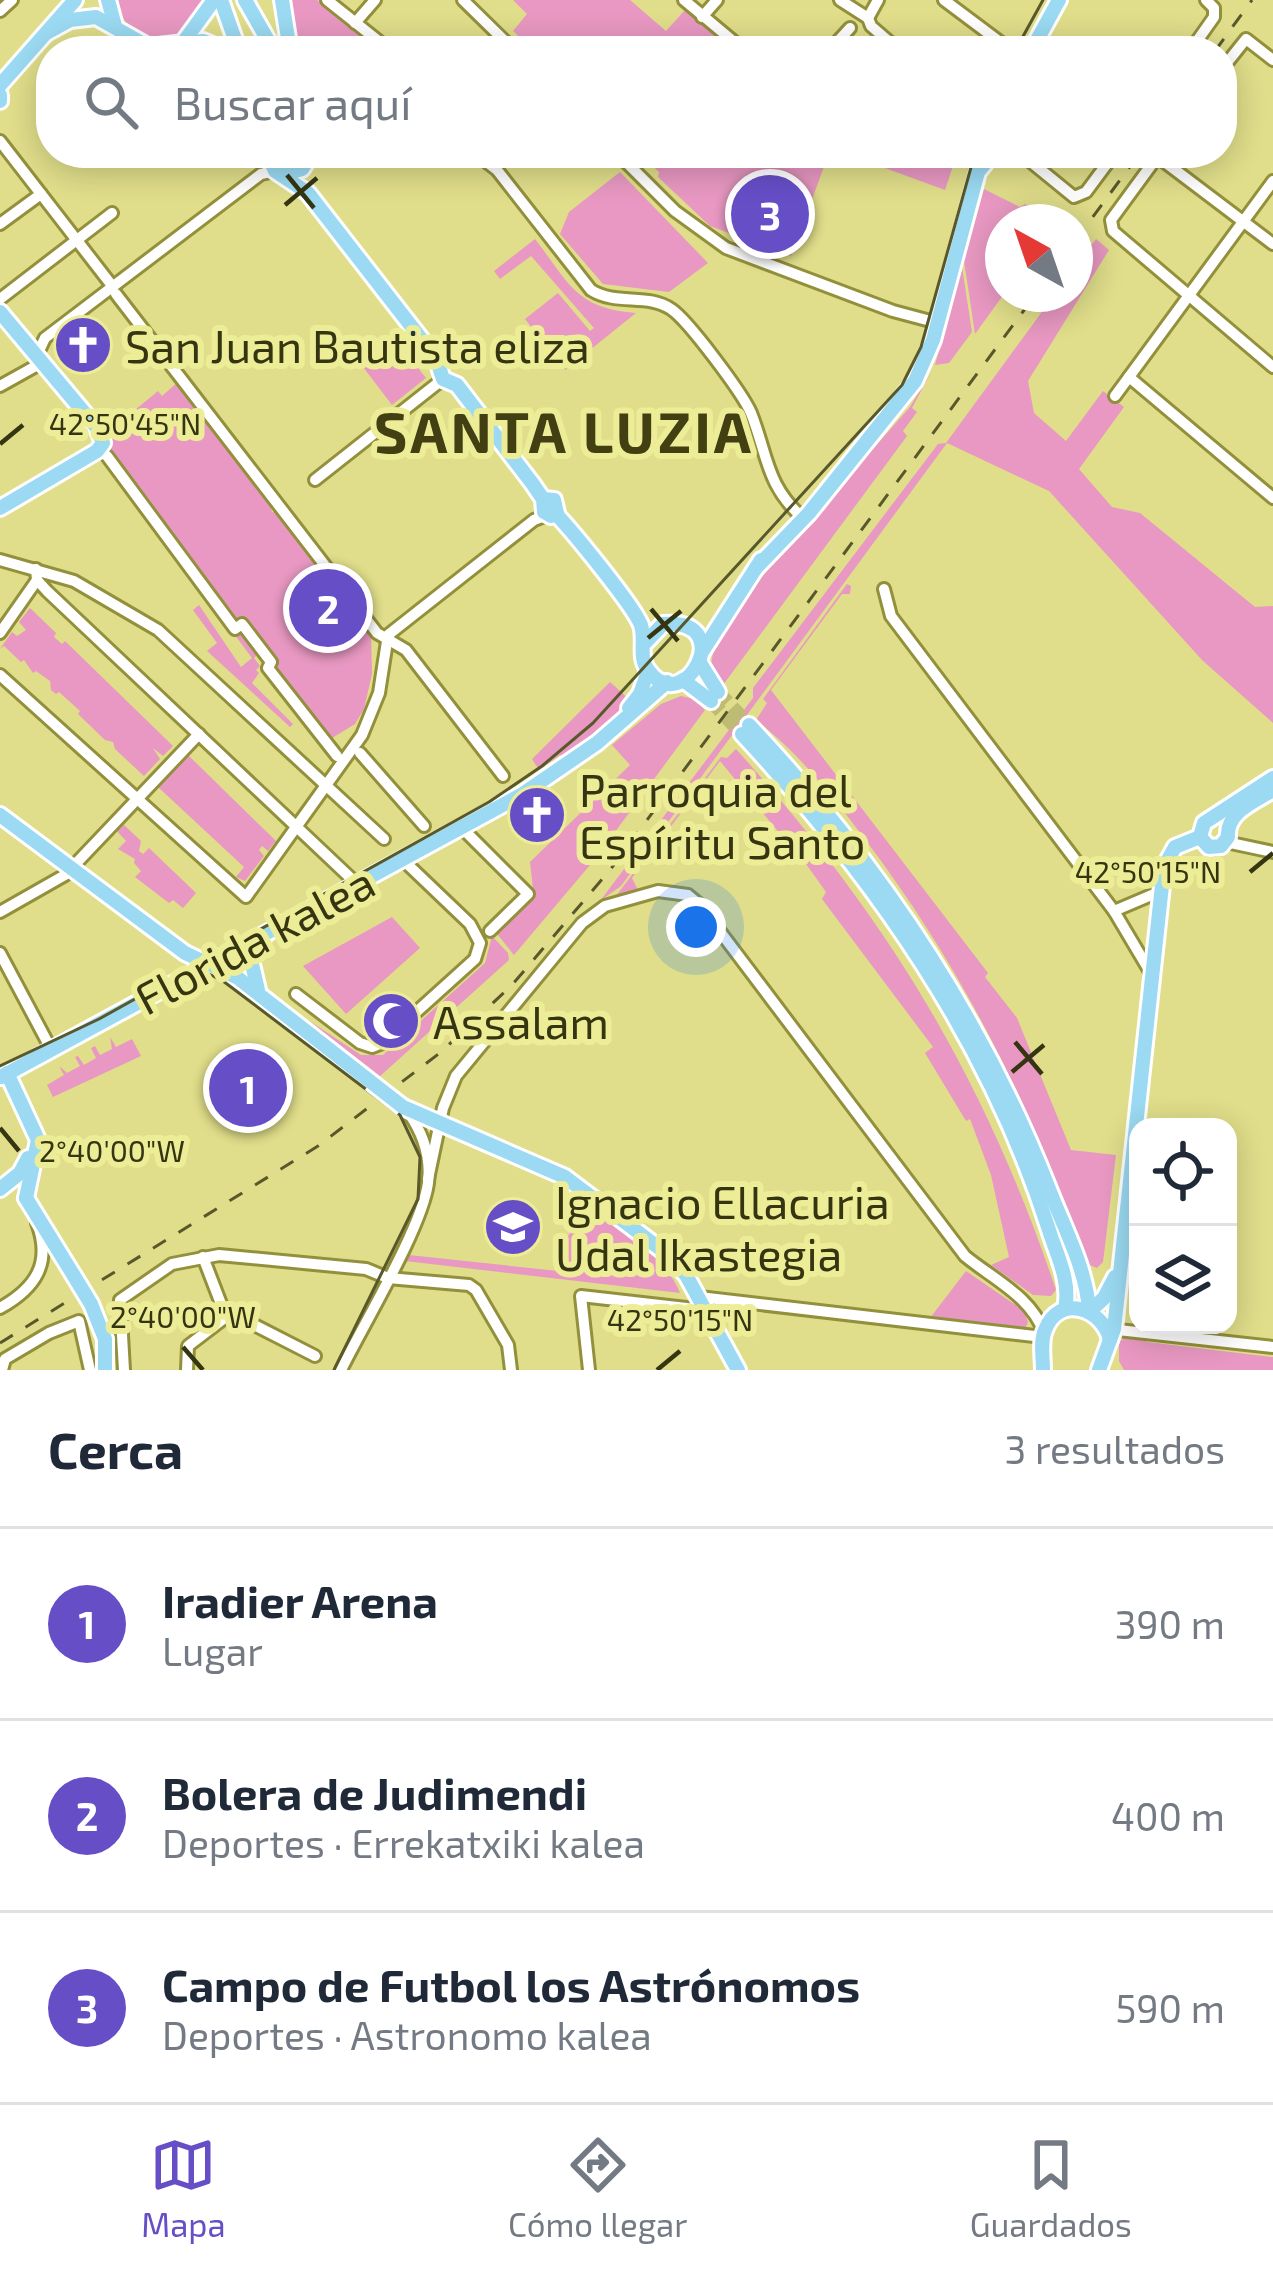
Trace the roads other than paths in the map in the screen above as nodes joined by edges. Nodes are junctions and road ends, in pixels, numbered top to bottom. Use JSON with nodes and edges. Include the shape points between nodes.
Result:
{"nodes":[{"id":1,"x":12,"y":0,"type":"edge"},
{"id":2,"x":75,"y":0,"type":"edge"},
{"id":3,"x":108,"y":0,"type":"edge"},
{"id":4,"x":217,"y":0,"type":"edge"},
{"id":5,"x":244,"y":0,"type":"edge"},
{"id":6,"x":282,"y":0,"type":"edge"},
{"id":7,"x":327,"y":0,"type":"edge"},
{"id":8,"x":375,"y":0,"type":"edge"},
{"id":9,"x":463,"y":0,"type":"edge"},
{"id":10,"x":684,"y":0,"type":"edge"},
{"id":11,"x":717,"y":0,"type":"edge"},
{"id":12,"x":840,"y":0,"type":"edge"},
{"id":13,"x":878,"y":0,"type":"edge"},
{"id":14,"x":944,"y":0,"type":"edge"},
{"id":15,"x":1059,"y":0,"type":"edge"},
{"id":16,"x":1206,"y":0,"type":"edge"},
{"id":17,"x":0,"y":11,"type":"edge"},
{"id":18,"x":703,"y":17,"type":"junction"},
{"id":19,"x":868,"y":18,"type":"junction"},
{"id":20,"x":355,"y":23,"type":"junction"},
{"id":21,"x":115,"y":26,"type":"junction"},
{"id":22,"x":850,"y":28,"type":"dead end"},
{"id":23,"x":49,"y":32,"type":"junction"},
{"id":24,"x":45,"y":36,"type":"edge"},
{"id":25,"x":132,"y":36,"type":"edge"},
{"id":26,"x":189,"y":36,"type":"edge"},
{"id":27,"x":233,"y":36,"type":"edge"},
{"id":28,"x":265,"y":36,"type":"edge"},
{"id":29,"x":288,"y":36,"type":"edge"},
{"id":30,"x":372,"y":36,"type":"edge"},
{"id":31,"x":500,"y":36,"type":"edge"},
{"id":32,"x":726,"y":36,"type":"edge"},
{"id":33,"x":843,"y":36,"type":"edge"},
{"id":34,"x":883,"y":36,"type":"edge"},
{"id":35,"x":992,"y":36,"type":"edge"},
{"id":36,"x":1039,"y":36,"type":"edge"},
{"id":37,"x":1200,"y":36,"type":"edge"},
{"id":38,"x":36,"y":46,"type":"edge"},
{"id":39,"x":1237,"y":49,"type":"edge"},
{"id":40,"x":1273,"y":60,"type":"edge"},
{"id":41,"x":0,"y":85,"type":"edge"},
{"id":42,"x":0,"y":141,"type":"edge"},
{"id":43,"x":275,"y":168,"type":"edge"},
{"id":44,"x":495,"y":168,"type":"edge"},
{"id":45,"x":632,"y":168,"type":"edge"},
{"id":46,"x":977,"y":168,"type":"edge"},
{"id":47,"x":982,"y":168,"type":"edge"},
{"id":48,"x":1038,"y":168,"type":"edge"},
{"id":49,"x":1102,"y":168,"type":"edge"},
{"id":50,"x":1152,"y":168,"type":"edge"},
{"id":51,"x":1175,"y":168,"type":"edge"},
{"id":52,"x":302,"y":170,"type":"joint"},
{"id":53,"x":978,"y":172,"type":"junction"},
{"id":54,"x":278,"y":173,"type":"junction"},
{"id":55,"x":1273,"y":181,"type":"edge"},
{"id":56,"x":308,"y":193,"type":"junction"},
{"id":57,"x":41,"y":194,"type":"junction"},
{"id":58,"x":112,"y":213,"type":"dead end"},
{"id":59,"x":1243,"y":221,"type":"junction"},
{"id":60,"x":0,"y":224,"type":"edge"},
{"id":61,"x":76,"y":239,"type":"junction"},
{"id":62,"x":1273,"y":244,"type":"edge"},
{"id":63,"x":115,"y":291,"type":"junction"},
{"id":64,"x":1189,"y":296,"type":"junction"},
{"id":65,"x":0,"y":299,"type":"edge"},
{"id":66,"x":0,"y":312,"type":"edge"},
{"id":67,"x":938,"y":322,"type":"junction"},
{"id":68,"x":40,"y":358,"type":"junction"},
{"id":69,"x":1273,"y":368,"type":"edge"},
{"id":70,"x":446,"y":376,"type":"junction"},
{"id":71,"x":1129,"y":377,"type":"junction"},
{"id":72,"x":0,"y":386,"type":"edge"},
{"id":73,"x":1115,"y":396,"type":"dead end"},
{"id":74,"x":102,"y":453,"type":"junction"},
{"id":75,"x":315,"y":480,"type":"dead end"},
{"id":76,"x":1273,"y":497,"type":"edge"},
{"id":77,"x":0,"y":508,"type":"edge"},
{"id":78,"x":548,"y":509,"type":"junction"},
{"id":79,"x":801,"y":516,"type":"junction"},
{"id":80,"x":0,"y":560,"type":"edge"},
{"id":81,"x":36,"y":575,"type":"junction"},
{"id":82,"x":884,"y":589,"type":"dead end"},
{"id":83,"x":728,"y":611,"type":"junction"},
{"id":84,"x":640,"y":622,"type":"junction"},
{"id":85,"x":658,"y":627,"type":"junction"},
{"id":86,"x":692,"y":630,"type":"junction"},
{"id":87,"x":0,"y":633,"type":"edge"},
{"id":88,"x":386,"y":638,"type":"junction"},
{"id":89,"x":644,"y":644,"type":"junction"},
{"id":90,"x":701,"y":658,"type":"junction"},
{"id":91,"x":648,"y":671,"type":"junction"},
{"id":92,"x":0,"y":675,"type":"edge"},
{"id":93,"x":675,"y":681,"type":"junction"},
{"id":94,"x":199,"y":734,"type":"junction"},
{"id":95,"x":360,"y":754,"type":"dead end"},
{"id":96,"x":337,"y":756,"type":"dead end"},
{"id":97,"x":502,"y":776,"type":"dead end"},
{"id":98,"x":1273,"y":778,"type":"edge"},
{"id":99,"x":328,"y":785,"type":"junction"},
{"id":100,"x":1273,"y":790,"type":"edge"},
{"id":101,"x":135,"y":799,"type":"junction"},
{"id":102,"x":508,"y":800,"type":"junction"},
{"id":103,"x":0,"y":815,"type":"edge"},
{"id":104,"x":1213,"y":819,"type":"junction"},
{"id":105,"x":298,"y":826,"type":"junction"},
{"id":106,"x":424,"y":826,"type":"dead end"},
{"id":107,"x":7,"y":830,"type":"edge"},
{"id":108,"x":465,"y":831,"type":"dead end"},
{"id":109,"x":1227,"y":834,"type":"junction"},
{"id":110,"x":1200,"y":837,"type":"junction"},
{"id":111,"x":384,"y":839,"type":"dead end"},
{"id":112,"x":1273,"y":852,"type":"edge"},
{"id":113,"x":403,"y":859,"type":"junction"},
{"id":114,"x":71,"y":868,"type":"junction"},
{"id":115,"x":358,"y":884,"type":"junction"},
{"id":116,"x":1161,"y":891,"type":"junction"},
{"id":117,"x":1114,"y":911,"type":"junction"},
{"id":118,"x":0,"y":912,"type":"edge"},
{"id":119,"x":490,"y":931,"type":"dead end"},
{"id":120,"x":267,"y":934,"type":"junction"},
{"id":121,"x":0,"y":953,"type":"edge"},
{"id":122,"x":208,"y":963,"type":"junction"},
{"id":123,"x":1152,"y":975,"type":"junction"},
{"id":124,"x":296,"y":994,"type":"dead end"},
{"id":125,"x":268,"y":1004,"type":"junction"},
{"id":126,"x":51,"y":1049,"type":"junction"},
{"id":127,"x":2,"y":1076,"type":"edge"},
{"id":128,"x":444,"y":1103,"type":"junction"},
{"id":129,"x":406,"y":1110,"type":"junction"},
{"id":130,"x":439,"y":1124,"type":"junction"},
{"id":131,"x":474,"y":1138,"type":"junction"},
{"id":132,"x":428,"y":1178,"type":"junction"},
{"id":133,"x":3,"y":1188,"type":"edge"},
{"id":134,"x":29,"y":1203,"type":"junction"},
{"id":135,"x":203,"y":1257,"type":"junction"},
{"id":136,"x":1118,"y":1264,"type":"junction"},
{"id":137,"x":1081,"y":1273,"type":"junction"},
{"id":138,"x":388,"y":1278,"type":"junction"},
{"id":139,"x":1021,"y":1298,"type":"junction"},
{"id":140,"x":701,"y":1302,"type":"junction"},
{"id":141,"x":0,"y":1308,"type":"edge"},
{"id":142,"x":1116,"y":1309,"type":"junction"},
{"id":143,"x":1063,"y":1310,"type":"junction"},
{"id":144,"x":1089,"y":1311,"type":"junction"},
{"id":145,"x":231,"y":1313,"type":"junction"},
{"id":146,"x":1129,"y":1328,"type":"edge"},
{"id":147,"x":1129,"y":1331,"type":"edge"},
{"id":148,"x":1156,"y":1334,"type":"edge"},
{"id":149,"x":1044,"y":1335,"type":"junction"},
{"id":150,"x":1110,"y":1336,"type":"junction"},
{"id":151,"x":1273,"y":1348,"type":"edge"},
{"id":152,"x":315,"y":1356,"type":"dead end"},
{"id":153,"x":2,"y":1367,"type":"edge"},
{"id":154,"x":90,"y":1370,"type":"edge"},
{"id":155,"x":105,"y":1370,"type":"edge"},
{"id":156,"x":124,"y":1370,"type":"edge"},
{"id":157,"x":187,"y":1370,"type":"edge"},
{"id":158,"x":341,"y":1370,"type":"edge"},
{"id":159,"x":512,"y":1370,"type":"edge"},
{"id":160,"x":590,"y":1370,"type":"edge"},
{"id":161,"x":738,"y":1370,"type":"edge"},
{"id":162,"x":1043,"y":1370,"type":"edge"},
{"id":163,"x":1099,"y":1370,"type":"edge"},
{"id":164,"x":1119,"y":1370,"type":"edge"}],
"edges":[{"from":1,"to":17,"type":"street"},
{"from":2,"to":23,"type":"main road"},
{"from":3,"to":21,"type":"main road"},
{"from":4,"to":26,"type":"main road"},
{"from":4,"to":27,"type":"main road"},
{"from":5,"to":28,"type":"main road"},
{"from":6,"to":29,"type":"main road"},
{"from":7,"to":20,"type":"street"},
{"from":8,"to":20,"type":"street"},
{"from":9,"to":31,"type":"street"},
{"from":10,"to":18,"type":"street"},
{"from":11,"to":18,"type":"street"},
{"from":12,"to":19,"type":"street"},
{"from":13,"to":19,"type":"street"},
{"from":14,"to":35,"type":"street"},
{"from":15,"to":36,"type":"main road"},
{"from":16,"to":37,"type":"street","via":[[1214,16]]},
{"from":18,"to":32,"type":"street"},
{"from":19,"to":34,"type":"street"},
{"from":20,"to":30,"type":"street"},
{"from":21,"to":23,"type":"main road","via":[[84,17]]},
{"from":21,"to":25,"type":"main road"},
{"from":22,"to":33,"type":"street"},
{"from":23,"to":24,"type":"main road"},
{"from":38,"to":41,"type":"main road"},
{"from":39,"to":40,"type":"street","via":[[1251,41]]},
{"from":42,"to":57,"type":"street"},
{"from":43,"to":54,"type":"main road"},
{"from":44,"to":79,"type":"street","via":[[591,290],[663,305],[680,317],[746,404],[776,489]]},
{"from":45,"to":67,"type":"street","via":[[726,248]]},
{"from":46,"to":53,"type":"main road"},
{"from":47,"to":53,"type":"main road"},
{"from":48,"to":49,"type":"street","via":[[1078,196]]},
{"from":50,"to":64,"type":"street","via":[[1111,220],[1113,231]]},
{"from":51,"to":59,"type":"street"},
{"from":52,"to":54,"type":"main road"},
{"from":52,"to":56,"type":"main road"},
{"from":53,"to":67,"type":"main road"},
{"from":54,"to":56,"type":"main road"},
{"from":54,"to":63,"type":"street","via":[[257,177]]},
{"from":55,"to":59,"type":"street"},
{"from":56,"to":70,"type":"main road"},
{"from":57,"to":60,"type":"street"},
{"from":57,"to":61,"type":"street"},
{"from":58,"to":61,"type":"street"},
{"from":59,"to":62,"type":"street"},
{"from":59,"to":64,"type":"street"},
{"from":61,"to":63,"type":"street"},
{"from":61,"to":65,"type":"street"},
{"from":63,"to":68,"type":"street","via":[[45,338]]},
{"from":63,"to":88,"type":"street"},
{"from":64,"to":69,"type":"street"},
{"from":64,"to":71,"type":"street"},
{"from":66,"to":68,"type":"main road"},
{"from":67,"to":79,"type":"main road","via":[[907,395]]},
{"from":68,"to":72,"type":"street"},
{"from":68,"to":74,"type":"main road","via":[[100,432]]},
{"from":70,"to":75,"type":"street"},
{"from":70,"to":78,"type":"main road"},
{"from":71,"to":73,"type":"street"},
{"from":71,"to":76,"type":"street"},
{"from":74,"to":77,"type":"main road"},
{"from":74,"to":96,"type":"street","via":[[235,629],[242,624],[272,662],[268,668]]},
{"from":78,"to":84,"type":"main road"},
{"from":78,"to":88,"type":"street"},
{"from":79,"to":83,"type":"main road"},
{"from":80,"to":81,"type":"street"},
{"from":81,"to":87,"type":"street"},
{"from":81,"to":94,"type":"street"},
{"from":81,"to":99,"type":"street","via":[[94,591],[158,630]]},
{"from":82,"to":117,"type":"street","via":[[891,616]]},
{"from":83,"to":86,"type":"main road","via":[[709,628]]},
{"from":83,"to":90,"type":"main road"},
{"from":84,"to":85,"type":"main road"},
{"from":84,"to":89,"type":"main road"},
{"from":85,"to":86,"type":"main road"},
{"from":85,"to":89,"type":"main road"},
{"from":86,"to":90,"type":"main road"},
{"from":88,"to":97,"type":"street","via":[[406,650]]},
{"from":88,"to":99,"type":"street","via":[[376,703]]},
{"from":89,"to":91,"type":"main road"},
{"from":90,"to":93,"type":"main road"},
{"from":90,"to":93,"type":"main road","via":[[715,697]]},
{"from":91,"to":93,"type":"main road"},
{"from":91,"to":102,"type":"main road","name":"Florida kalea","via":[[634,704]]},
{"from":92,"to":101,"type":"street"},
{"from":93,"to":102,"type":"main road","name":"Florida kalea","via":[[579,757]]},
{"from":94,"to":101,"type":"street"},
{"from":94,"to":105,"type":"street"},
{"from":95,"to":106,"type":"street"},
{"from":98,"to":104,"type":"main road"},
{"from":99,"to":105,"type":"street"},
{"from":99,"to":111,"type":"street"},
{"from":100,"to":109,"type":"main road","via":[[1234,816]]},
{"from":101,"to":105,"type":"street","via":[[242,897]]},
{"from":101,"to":114,"type":"street"},
{"from":102,"to":113,"type":"main road","name":"Florida kalea"},
{"from":103,"to":107,"type":"main road"},
{"from":104,"to":109,"type":"main road"},
{"from":104,"to":110,"type":"main road"},
{"from":105,"to":115,"type":"street"},
{"from":107,"to":114,"type":"main road"},
{"from":108,"to":119,"type":"street","via":[[528,894]]},
{"from":109,"to":110,"type":"main road","via":[[1215,848]]},
{"from":109,"to":112,"type":"street"},
{"from":110,"to":116,"type":"main road","via":[[1169,853]]},
{"from":113,"to":115,"type":"main road","name":"Florida kalea"},
{"from":113,"to":124,"type":"street","via":[[470,924],[480,943],[475,959],[372,1047]]},
{"from":114,"to":118,"type":"street"},
{"from":114,"to":122,"type":"main road"},
{"from":115,"to":120,"type":"main road","name":"Florida kalea"},
{"from":116,"to":117,"type":"street"},
{"from":116,"to":123,"type":"main road"},
{"from":117,"to":123,"type":"street"},
{"from":120,"to":122,"type":"main road","name":"Florida kalea"},
{"from":120,"to":125,"type":"main road","via":[[251,970]]},
{"from":121,"to":126,"type":"street"},
{"from":122,"to":125,"type":"main road"},
{"from":122,"to":126,"type":"main road","name":"Florida kalea"},
{"from":123,"to":136,"type":"main road"},
{"from":125,"to":129,"type":"main road","bridge":true},
{"from":126,"to":127,"type":"main road","name":"Florida kalea"},
{"from":127,"to":133,"type":"main road","via":[[29,1142],[26,1164]]},
{"from":127,"to":134,"type":"main road","via":[[38,1140]]},
{"from":128,"to":129,"type":"street","via":[[433,1114]]},
{"from":128,"to":130,"type":"street"},
{"from":128,"to":131,"type":"street"},
{"from":128,"to":139,"type":"street","via":[[463,1064],[592,921],[648,894],[675,892],[700,905],[965,1256]]},
{"from":129,"to":130,"type":"main road"},
{"from":129,"to":132,"type":"street","via":[[423,1139]]},
{"from":130,"to":131,"type":"main road"},
{"from":130,"to":132,"type":"street"},
{"from":131,"to":140,"type":"main road","via":[[580,1187],[675,1262]]},
{"from":132,"to":138,"type":"street"},
{"from":133,"to":134,"type":"main road"},
{"from":134,"to":141,"type":"street","via":[[42,1265],[26,1292]]},
{"from":134,"to":155,"type":"main road","bridge":true,"via":[[91,1304],[105,1339]]},
{"from":135,"to":138,"type":"street","via":[[309,1262]]},
{"from":135,"to":145,"type":"street"},
{"from":135,"to":156,"type":"street","via":[[172,1264],[118,1305]]},
{"from":136,"to":137,"type":"main road","via":[[1101,1277]]},
{"from":136,"to":142,"type":"main road"},
{"from":136,"to":144,"type":"main road"},
{"from":137,"to":143,"type":"main road","via":[[1024,1128],[940,968],[842,828],[746,729],[855,864],[949,1005],[1035,1186],[1067,1286]]},
{"from":137,"to":144,"type":"main road"},
{"from":138,"to":158,"type":"street"},
{"from":138,"to":159,"type":"street","via":[[476,1290],[508,1345]]},
{"from":139,"to":143,"type":"street"},
{"from":139,"to":149,"type":"street"},
{"from":140,"to":149,"type":"street"},
{"from":140,"to":160,"type":"street","via":[[694,1309],[581,1296]]},
{"from":140,"to":161,"type":"main road"},
{"from":142,"to":146,"type":"street"},
{"from":142,"to":150,"type":"main road"},
{"from":143,"to":144,"type":"main road"},
{"from":143,"to":149,"type":"main road"},
{"from":144,"to":150,"type":"main road"},
{"from":145,"to":152,"type":"street"},
{"from":145,"to":157,"type":"street","via":[[188,1346]]},
{"from":147,"to":150,"type":"street"},
{"from":148,"to":151,"type":"street"},
{"from":149,"to":162,"type":"main road"},
{"from":150,"to":163,"type":"main road"},
{"from":150,"to":164,"type":"main road"},
{"from":153,"to":154,"type":"street","via":[[79,1322]]}]}
